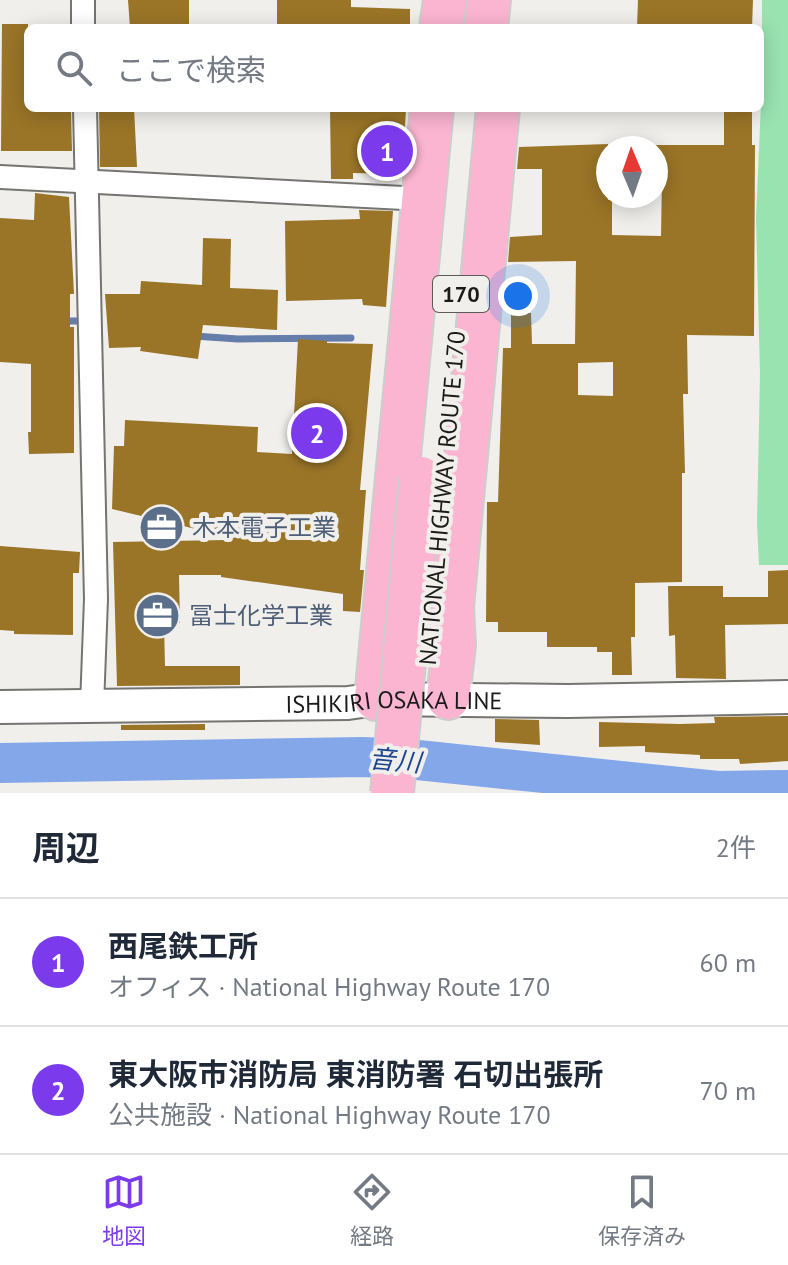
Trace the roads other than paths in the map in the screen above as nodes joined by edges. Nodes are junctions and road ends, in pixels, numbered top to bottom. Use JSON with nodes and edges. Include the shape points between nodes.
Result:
{"nodes":[{"id":1,"x":83,"y":0,"type":"edge"},
{"id":2,"x":445,"y":0,"type":"edge"},
{"id":3,"x":465,"y":0,"type":"edge"},
{"id":4,"x":489,"y":0,"type":"edge"},
{"id":5,"x":507,"y":0,"type":"edge"},
{"id":6,"x":83,"y":24,"type":"edge"},
{"id":7,"x":442,"y":24,"type":"edge"},
{"id":8,"x":463,"y":24,"type":"edge"},
{"id":9,"x":486,"y":24,"type":"edge"},
{"id":10,"x":505,"y":24,"type":"edge"},
{"id":11,"x":85,"y":112,"type":"edge"},
{"id":12,"x":432,"y":112,"type":"edge"},
{"id":13,"x":455,"y":112,"type":"edge"},
{"id":14,"x":478,"y":112,"type":"edge"},
{"id":15,"x":498,"y":112,"type":"edge"},
{"id":16,"x":0,"y":177,"type":"edge"},
{"id":17,"x":86,"y":182,"type":"junction"},
{"id":18,"x":423,"y":199,"type":"junction"},
{"id":19,"x":432,"y":479,"type":"junction"},
{"id":20,"x":788,"y":697,"type":"edge"},
{"id":21,"x":448,"y":698,"type":"junction"},
{"id":22,"x":376,"y":699,"type":"junction"},
{"id":23,"x":92,"y":706,"type":"junction"},
{"id":24,"x":0,"y":707,"type":"edge"},
{"id":25,"x":392,"y":793,"type":"edge"},
{"id":26,"x":415,"y":793,"type":"edge"}],
"edges":[{"from":1,"to":6,"type":"street"},
{"from":2,"to":7,"type":"highway"},
{"from":3,"to":8,"type":"highway"},
{"from":4,"to":9,"type":"highway"},
{"from":5,"to":10,"type":"highway"},
{"from":11,"to":17,"type":"street"},
{"from":12,"to":18,"type":"highway"},
{"from":13,"to":19,"type":"highway","name":"NATIONAL HIGHWAY ROUTE 170","number":"170"},
{"from":14,"to":19,"type":"highway","name":"NATIONAL HIGHWAY ROUTE 170","number":"170"},
{"from":15,"to":21,"type":"highway"},
{"from":16,"to":17,"type":"street"},
{"from":17,"to":18,"type":"street"},
{"from":17,"to":23,"type":"street","via":[[96,599]]},
{"from":18,"to":22,"type":"highway"},
{"from":19,"to":25,"type":"highway","name":"NATIONAL HIGHWAY ROUTE 170","number":"170","bridge":true},
{"from":19,"to":26,"type":"highway","name":"NATIONAL HIGHWAY ROUTE 170","number":"170"},
{"from":20,"to":21,"type":"main road","name":"ISHIKIRI OSAKA LINE"},
{"from":21,"to":22,"type":"main road","name":"ISHIKIRI OSAKA LINE"},
{"from":22,"to":23,"type":"main road","name":"ISHIKIRI OSAKA LINE"},
{"from":23,"to":24,"type":"main road","name":"ISHIKIRI OSAKA LINE"}]}
